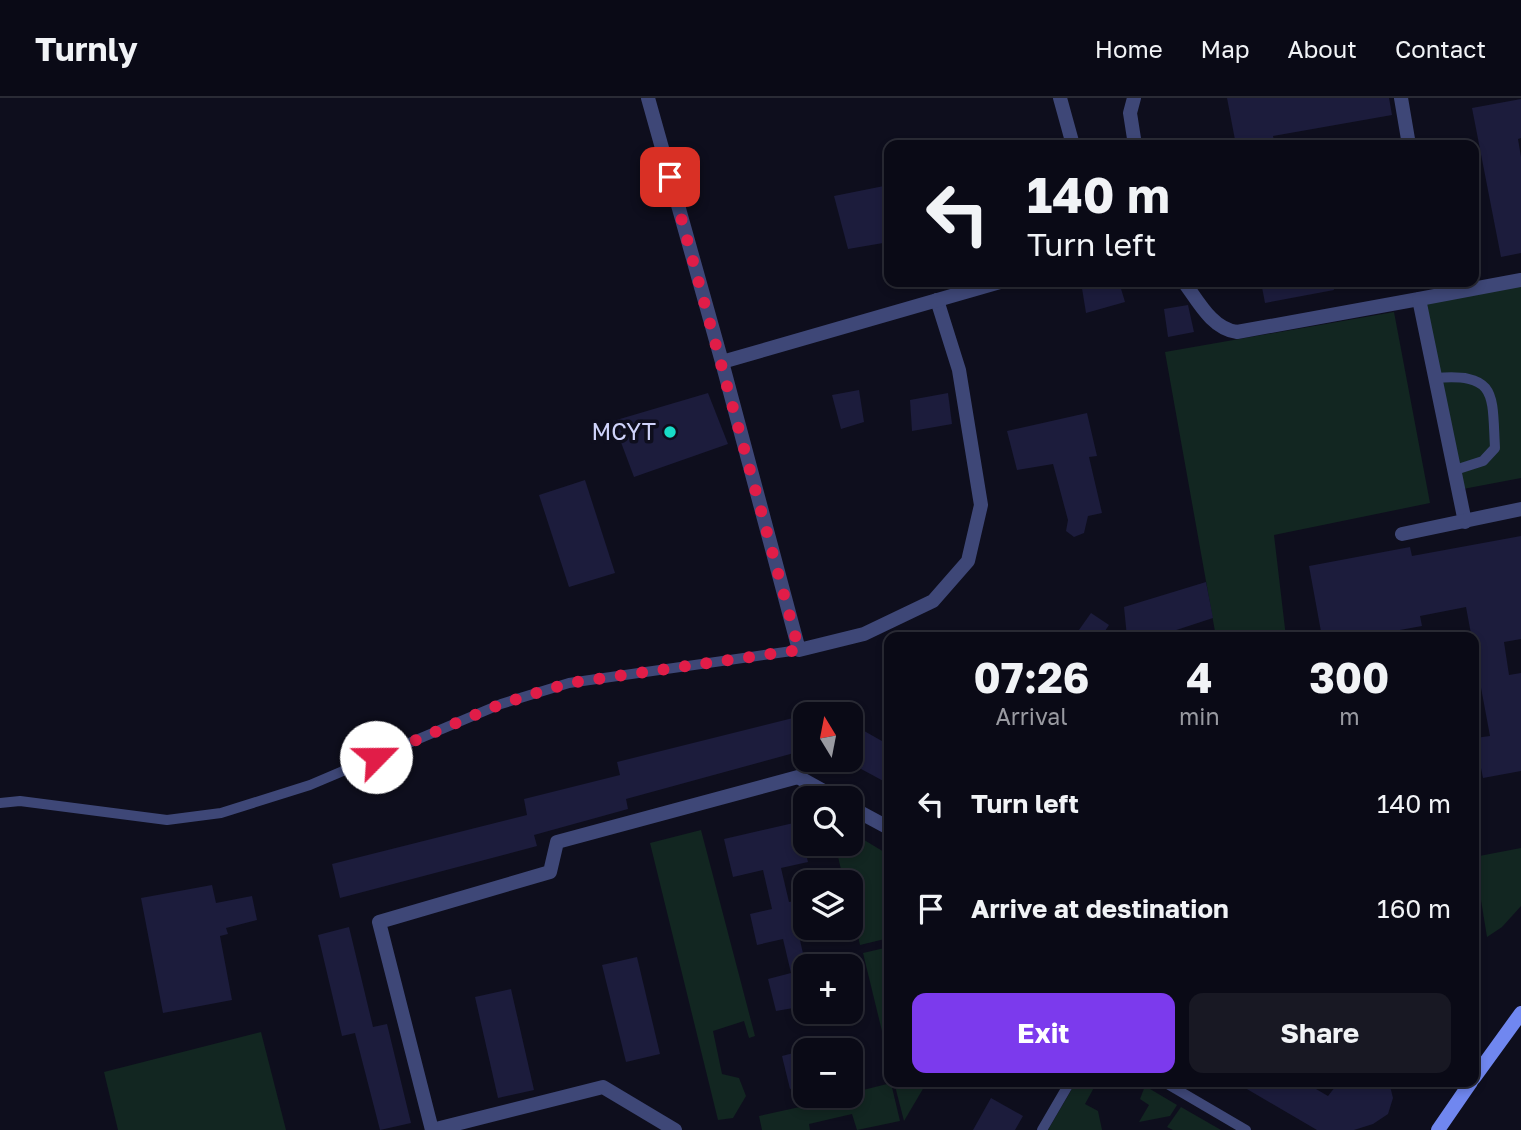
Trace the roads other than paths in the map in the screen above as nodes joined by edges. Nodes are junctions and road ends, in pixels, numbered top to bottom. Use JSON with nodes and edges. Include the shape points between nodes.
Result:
{"nodes":[{"id":1,"x":648,"y":98,"type":"edge"},
{"id":2,"x":1060,"y":98,"type":"edge"},
{"id":3,"x":1134,"y":98,"type":"edge"},
{"id":4,"x":1401,"y":98,"type":"edge"},
{"id":5,"x":1072,"y":140,"type":"edge"},
{"id":6,"x":1134,"y":140,"type":"edge"},
{"id":7,"x":1408,"y":140,"type":"edge"},
{"id":8,"x":1521,"y":280,"type":"edge"},
{"id":9,"x":1479,"y":284,"type":"edge"},
{"id":10,"x":982,"y":287,"type":"edge"},
{"id":11,"x":1188,"y":287,"type":"edge"},
{"id":12,"x":1440,"y":288,"type":"edge"},
{"id":13,"x":1419,"y":299,"type":"junction"},
{"id":14,"x":937,"y":300,"type":"junction"},
{"id":15,"x":722,"y":362,"type":"junction"},
{"id":16,"x":1436,"y":378,"type":"junction"},
{"id":17,"x":1455,"y":470,"type":"junction"},
{"id":18,"x":1521,"y":509,"type":"edge"},
{"id":19,"x":1465,"y":522,"type":"junction"},
{"id":20,"x":1402,"y":534,"type":"dead end"},
{"id":21,"x":799,"y":650,"type":"junction"},
{"id":22,"x":814,"y":786,"type":"edge"},
{"id":23,"x":0,"y":803,"type":"edge"},
{"id":24,"x":863,"y":814,"type":"edge"},
{"id":25,"x":884,"y":825,"type":"edge"},
{"id":26,"x":1521,"y":1013,"type":"edge"},
{"id":27,"x":1479,"y":1068,"type":"edge"},
{"id":28,"x":1067,"y":1087,"type":"edge"},
{"id":29,"x":1173,"y":1087,"type":"edge"},
{"id":30,"x":1465,"y":1087,"type":"edge"},
{"id":31,"x":675,"y":1130,"type":"edge"},
{"id":32,"x":1042,"y":1130,"type":"edge"},
{"id":33,"x":1246,"y":1130,"type":"edge"},
{"id":34,"x":1438,"y":1130,"type":"edge"}],
"edges":[{"from":1,"to":15,"type":"street"},
{"from":2,"to":5,"type":"street"},
{"from":3,"to":6,"type":"street","via":[[1130,113]]},
{"from":4,"to":7,"type":"street"},
{"from":8,"to":9,"type":"street"},
{"from":10,"to":14,"type":"street"},
{"from":11,"to":13,"type":"street","via":[[1226,331],[1237,332]]},
{"from":12,"to":13,"type":"street"},
{"from":13,"to":16,"type":"street"},
{"from":14,"to":15,"type":"street"},
{"from":14,"to":21,"type":"street","via":[[959,370],[981,505],[968,561],[933,601],[864,635]]},
{"from":15,"to":21,"type":"street"},
{"from":16,"to":17,"type":"street"},
{"from":16,"to":17,"type":"lane","via":[[1474,378],[1482,382],[1490,397],[1495,448],[1483,461]]},
{"from":17,"to":19,"type":"street"},
{"from":18,"to":19,"type":"street"},
{"from":19,"to":20,"type":"street"},
{"from":21,"to":23,"type":"lane","via":[[569,683],[501,704],[310,785],[221,813],[167,820],[20,801]]},
{"from":22,"to":31,"type":"street","via":[[799,777],[557,842],[550,872],[379,922],[432,1130],[603,1087]]},
{"from":24,"to":25,"type":"street"},
{"from":26,"to":27,"type":"main road"},
{"from":28,"to":32,"type":"lane"},
{"from":29,"to":33,"type":"lane"},
{"from":30,"to":34,"type":"main road"}]}
